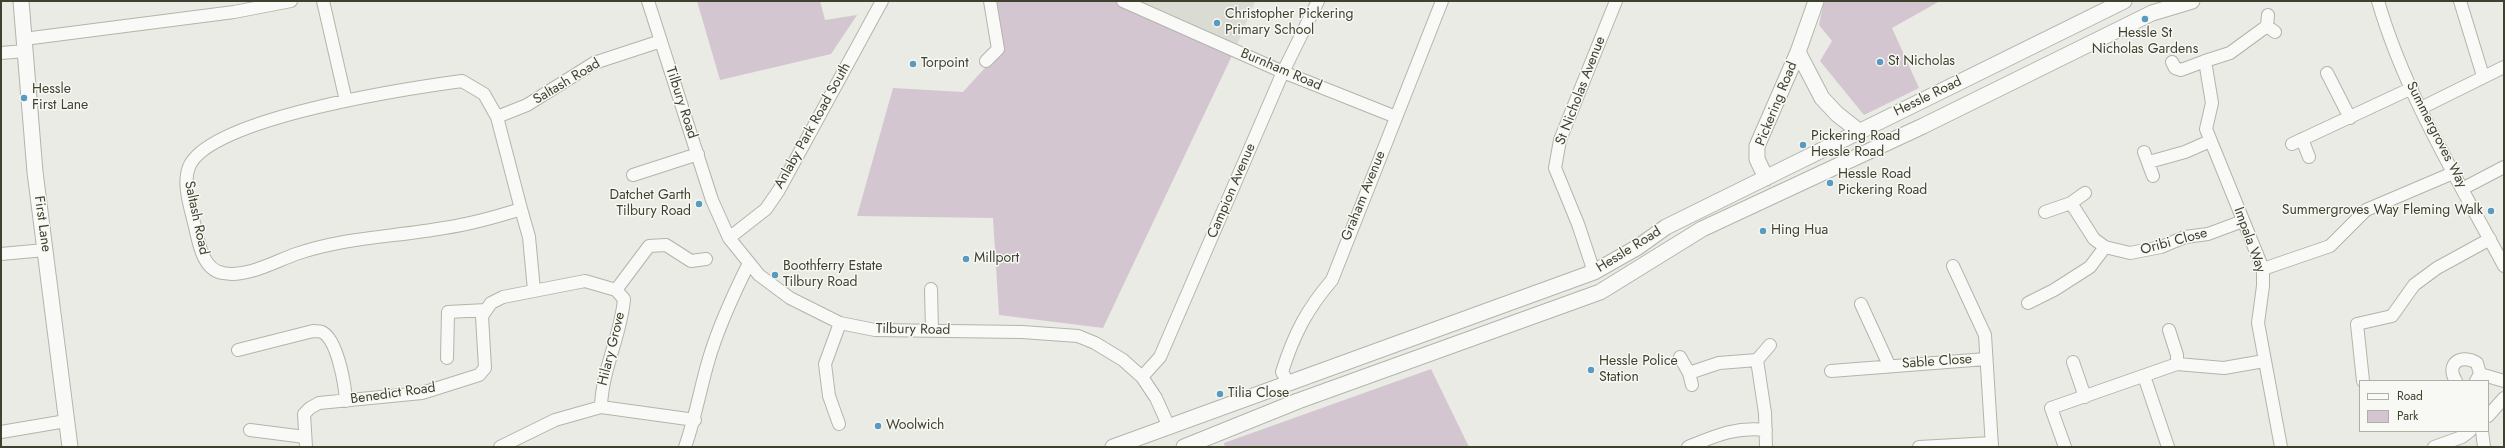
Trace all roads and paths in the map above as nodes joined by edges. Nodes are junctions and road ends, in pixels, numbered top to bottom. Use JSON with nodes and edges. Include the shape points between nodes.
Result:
{"nodes":[{"id":1,"x":21,"y":1,"type":"edge"},
{"id":2,"x":291,"y":1,"type":"edge"},
{"id":3,"x":323,"y":1,"type":"edge"},
{"id":4,"x":648,"y":1,"type":"edge"},
{"id":5,"x":882,"y":1,"type":"edge"},
{"id":6,"x":990,"y":1,"type":"edge"},
{"id":7,"x":1124,"y":1,"type":"edge"},
{"id":8,"x":1318,"y":1,"type":"edge"},
{"id":9,"x":1442,"y":1,"type":"edge"},
{"id":10,"x":1616,"y":1,"type":"edge"},
{"id":11,"x":1816,"y":1,"type":"edge"},
{"id":12,"x":2124,"y":1,"type":"edge"},
{"id":13,"x":2192,"y":1,"type":"edge"},
{"id":14,"x":2378,"y":1,"type":"edge"},
{"id":15,"x":2460,"y":1,"type":"edge"},
{"id":16,"x":2270,"y":25,"type":"dead end"},
{"id":17,"x":661,"y":41,"type":"junction"},
{"id":18,"x":25,"y":45,"type":"junction"},
{"id":19,"x":1798,"y":52,"type":"junction"},
{"id":20,"x":1,"y":53,"type":"edge"},
{"id":21,"x":986,"y":61,"type":"dead end"},
{"id":22,"x":2205,"y":61,"type":"junction"},
{"id":23,"x":2172,"y":62,"type":"dead end"},
{"id":24,"x":2504,"y":67,"type":"edge"},
{"id":25,"x":1283,"y":72,"type":"junction"},
{"id":26,"x":2327,"y":73,"type":"dead end"},
{"id":27,"x":2483,"y":76,"type":"junction"},
{"id":28,"x":2412,"y":88,"type":"junction"},
{"id":29,"x":346,"y":101,"type":"junction"},
{"id":30,"x":2421,"y":108,"type":"junction"},
{"id":31,"x":497,"y":117,"type":"junction"},
{"id":32,"x":1396,"y":117,"type":"junction"},
{"id":33,"x":2350,"y":118,"type":"junction"},
{"id":34,"x":1860,"y":132,"type":"junction"},
{"id":35,"x":2210,"y":141,"type":"junction"},
{"id":36,"x":698,"y":154,"type":"junction"},
{"id":37,"x":2309,"y":157,"type":"dead end"},
{"id":38,"x":2504,"y":167,"type":"edge"},
{"id":39,"x":2454,"y":172,"type":"junction"},
{"id":40,"x":633,"y":175,"type":"dead end"},
{"id":41,"x":2153,"y":176,"type":"dead end"},
{"id":42,"x":1766,"y":178,"type":"junction"},
{"id":43,"x":2462,"y":189,"type":"junction"},
{"id":44,"x":2085,"y":193,"type":"dead end"},
{"id":45,"x":2071,"y":204,"type":"junction"},
{"id":46,"x":521,"y":209,"type":"junction"},
{"id":47,"x":2045,"y":212,"type":"dead end"},
{"id":48,"x":2243,"y":221,"type":"junction"},
{"id":49,"x":729,"y":238,"type":"junction"},
{"id":50,"x":2490,"y":239,"type":"junction"},
{"id":51,"x":2105,"y":247,"type":"junction"},
{"id":52,"x":45,"y":250,"type":"junction"},
{"id":53,"x":1,"y":254,"type":"edge"},
{"id":54,"x":706,"y":259,"type":"dead end"},
{"id":55,"x":748,"y":263,"type":"junction"},
{"id":56,"x":1952,"y":266,"type":"dead end"},
{"id":57,"x":2504,"y":266,"type":"edge"},
{"id":58,"x":2262,"y":270,"type":"junction"},
{"id":59,"x":1594,"y":272,"type":"junction"},
{"id":60,"x":931,"y":289,"type":"dead end"},
{"id":61,"x":534,"y":290,"type":"junction"},
{"id":62,"x":616,"y":290,"type":"junction"},
{"id":63,"x":2028,"y":302,"type":"dead end"},
{"id":64,"x":1861,"y":304,"type":"dead end"},
{"id":65,"x":486,"y":310,"type":"junction"},
{"id":66,"x":840,"y":323,"type":"junction"},
{"id":67,"x":2169,"y":330,"type":"dead end"},
{"id":68,"x":932,"y":331,"type":"junction"},
{"id":69,"x":1770,"y":345,"type":"dead end"},
{"id":70,"x":238,"y":350,"type":"dead end"},
{"id":71,"x":1680,"y":357,"type":"dead end"},
{"id":72,"x":447,"y":358,"type":"dead end"},
{"id":73,"x":1986,"y":359,"type":"junction"},
{"id":74,"x":1757,"y":360,"type":"junction"},
{"id":75,"x":2264,"y":361,"type":"junction"},
{"id":76,"x":2073,"y":362,"type":"dead end"},
{"id":77,"x":2177,"y":364,"type":"junction"},
{"id":78,"x":1889,"y":365,"type":"junction"},
{"id":79,"x":1831,"y":371,"type":"dead end"},
{"id":80,"x":2144,"y":376,"type":"junction"},
{"id":81,"x":1142,"y":377,"type":"junction"},
{"id":82,"x":2478,"y":377,"type":"edge"},
{"id":83,"x":2362,"y":380,"type":"edge"},
{"id":84,"x":2455,"y":380,"type":"edge"},
{"id":85,"x":2504,"y":381,"type":"edge"},
{"id":86,"x":1290,"y":384,"type":"junction"},
{"id":87,"x":2085,"y":397,"type":"junction"},
{"id":88,"x":2504,"y":398,"type":"edge"},
{"id":89,"x":346,"y":401,"type":"junction"},
{"id":90,"x":601,"y":407,"type":"junction"},
{"id":91,"x":2489,"y":415,"type":"edge"},
{"id":92,"x":695,"y":420,"type":"junction"},
{"id":93,"x":66,"y":421,"type":"junction"},
{"id":94,"x":839,"y":424,"type":"dead end"},
{"id":95,"x":1169,"y":428,"type":"junction"},
{"id":96,"x":250,"y":430,"type":"dead end"},
{"id":97,"x":1766,"y":430,"type":"junction"},
{"id":98,"x":1,"y":432,"type":"edge"},
{"id":99,"x":2468,"y":432,"type":"edge"},
{"id":100,"x":2482,"y":432,"type":"edge"},
{"id":101,"x":305,"y":442,"type":"edge"},
{"id":102,"x":1992,"y":445,"type":"edge"},
{"id":103,"x":70,"y":447,"type":"edge"},
{"id":104,"x":500,"y":447,"type":"edge"},
{"id":105,"x":685,"y":447,"type":"edge"},
{"id":106,"x":1113,"y":447,"type":"edge"},
{"id":107,"x":1184,"y":447,"type":"edge"},
{"id":108,"x":1688,"y":447,"type":"edge"},
{"id":109,"x":1766,"y":447,"type":"edge"},
{"id":110,"x":1919,"y":447,"type":"edge"},
{"id":111,"x":2065,"y":447,"type":"edge"},
{"id":112,"x":2168,"y":447,"type":"edge"},
{"id":113,"x":2281,"y":447,"type":"edge"},
{"id":114,"x":2434,"y":447,"type":"edge"},
{"id":115,"x":2484,"y":447,"type":"edge"}],
"edges":[{"from":1,"to":18,"type":"street","name":"First Lane"},
{"from":2,"to":18,"type":"street"},
{"from":3,"to":29,"type":"street"},
{"from":4,"to":17,"type":"street","name":"Tilbury Road"},
{"from":5,"to":49,"type":"street","name":"Anlaby Park Road South","via":[[779,190],[766,209]]},
{"from":6,"to":21,"type":"street","via":[[998,49]]},
{"from":7,"to":25,"type":"street","name":"Burnham Road"},
{"from":8,"to":25,"type":"street","name":"Campion Avenue"},
{"from":9,"to":32,"type":"street","name":"Graham Avenue"},
{"from":10,"to":59,"type":"street","name":"St Nicholas Avenue","via":[[1560,140],[1555,168]]},
{"from":11,"to":19,"type":"street","name":"Pickering Road"},
{"from":12,"to":34,"type":"street","name":"Hessle Road"},
{"from":13,"to":107,"type":"street","name":"Hessle Road","via":[[2152,13],[1923,126],[1702,229],[1600,292],[1298,401]]},
{"from":14,"to":28,"type":"street","name":"Summergroves Way","via":[[2389,41]]},
{"from":15,"to":27,"type":"street"},
{"from":16,"to":22,"type":"street","via":[[2230,53]]},
{"from":17,"to":31,"type":"street","name":"Saltash Road","via":[[594,63],[527,105]]},
{"from":17,"to":36,"type":"street","name":"Tilbury Road"},
{"from":18,"to":20,"type":"street"},
{"from":18,"to":52,"type":"street","name":"First Lane","via":[[35,172]]},
{"from":19,"to":34,"type":"street","name":"Pickering Road","via":[[1822,98]]},
{"from":19,"to":42,"type":"street","name":"Pickering Road","via":[[1758,146],[1758,158]]},
{"from":22,"to":23,"type":"street","via":[[2181,70]]},
{"from":22,"to":35,"type":"street","name":"Impala Way","via":[[2212,103],[2206,129]]},
{"from":24,"to":27,"type":"street"},
{"from":25,"to":32,"type":"street","name":"Burnham Road"},
{"from":25,"to":81,"type":"street","name":"Campion Avenue","via":[[1160,356]]},
{"from":26,"to":33,"type":"street"},
{"from":27,"to":30,"type":"street"},
{"from":28,"to":30,"type":"street","name":"Summergroves Way"},
{"from":28,"to":33,"type":"street"},
{"from":29,"to":31,"type":"street","name":"Saltash Road","via":[[462,81],[484,94]]},
{"from":29,"to":46,"type":"street","name":"Saltash Road","via":[[247,129],[197,154],[189,166],[186,178],[205,262],[221,273],[237,274],[306,251],[357,238],[444,228]]},
{"from":30,"to":39,"type":"street","name":"Summergroves Way"},
{"from":31,"to":46,"type":"street","name":"Saltash Road"},
{"from":32,"to":86,"type":"street","name":"Graham Avenue","via":[[1332,280],[1310,305],[1290,347],[1282,372]]},
{"from":33,"to":37,"type":"street","via":[[2297,142]]},
{"from":34,"to":42,"type":"street","name":"Hessle Road"},
{"from":35,"to":41,"type":"street","via":[[2185,152],[2147,157]]},
{"from":35,"to":48,"type":"street","name":"Impala Way"},
{"from":36,"to":40,"type":"street"},
{"from":36,"to":49,"type":"street","name":"Tilbury Road","via":[[712,200]]},
{"from":38,"to":43,"type":"street"},
{"from":39,"to":43,"type":"street","name":"Summergroves Way"},
{"from":39,"to":58,"type":"street","via":[[2366,210],[2330,246]]},
{"from":42,"to":59,"type":"street","name":"Hessle Road","via":[[1666,227],[1638,247]]},
{"from":43,"to":50,"type":"street","name":"Summergroves Way"},
{"from":44,"to":45,"type":"street"},
{"from":45,"to":47,"type":"street"},
{"from":45,"to":51,"type":"street","name":"Oribi Close","via":[[2094,239]]},
{"from":46,"to":61,"type":"street","name":"Saltash Road","via":[[529,237]]},
{"from":48,"to":51,"type":"street","name":"Oribi Close","via":[[2208,234],[2185,237],[2160,247],[2130,253]]},
{"from":48,"to":58,"type":"street","name":"Impala Way"},
{"from":49,"to":55,"type":"street","name":"Tilbury Road"},
{"from":50,"to":57,"type":"street","name":"Summergroves Way"},
{"from":50,"to":83,"type":"street","via":[[2437,268],[2414,285],[2392,316],[2357,324]]},
{"from":51,"to":63,"type":"street","via":[[2090,267],[2054,290]]},
{"from":52,"to":53,"type":"street"},
{"from":52,"to":93,"type":"street","name":"First Lane"},
{"from":54,"to":62,"type":"street","name":"Hilary Grove","via":[[690,261],[666,245],[649,246]]},
{"from":55,"to":66,"type":"street","name":"Tilbury Road","via":[[759,275],[790,298]]},
{"from":55,"to":92,"type":"street","via":[[726,311],[711,354]]},
{"from":56,"to":73,"type":"street","name":"Sable Close","via":[[1985,335]]},
{"from":58,"to":75,"type":"street","name":"Impala Way","via":[[2263,286],[2258,323]]},
{"from":59,"to":86,"type":"street","name":"Hessle Road"},
{"from":60,"to":68,"type":"street"},
{"from":61,"to":62,"type":"street","via":[[585,281]]},
{"from":61,"to":65,"type":"street","via":[[503,297],[491,303]]},
{"from":62,"to":90,"type":"street","name":"Hilary Grove","via":[[624,299],[623,312],[601,391]]},
{"from":64,"to":78,"type":"street","name":"Sable Close"},
{"from":65,"to":72,"type":"street","via":[[448,312]]},
{"from":65,"to":89,"type":"street","name":"Benedict Road","via":[[482,316],[485,368],[479,375],[422,393]]},
{"from":66,"to":68,"type":"street","name":"Tilbury Road","via":[[876,330]]},
{"from":66,"to":94,"type":"street","via":[[825,364],[829,396]]},
{"from":67,"to":77,"type":"street","via":[[2177,355]]},
{"from":68,"to":81,"type":"street","name":"Tilbury Road","via":[[1022,332],[1078,336],[1095,342],[1123,360]]},
{"from":69,"to":74,"type":"street"},
{"from":70,"to":89,"type":"street","via":[[313,331],[322,332],[328,337],[344,377]]},
{"from":71,"to":74,"type":"street","via":[[1690,379],[1719,364]]},
{"from":73,"to":78,"type":"street","name":"Sable Close"},
{"from":73,"to":102,"type":"street","name":"Sable Close"},
{"from":74,"to":97,"type":"street"},
{"from":75,"to":77,"type":"street","via":[[2224,368]]},
{"from":75,"to":113,"type":"street","name":"Impala Way"},
{"from":76,"to":87,"type":"street"},
{"from":77,"to":80,"type":"street"},
{"from":78,"to":79,"type":"street","name":"Sable Close"},
{"from":80,"to":87,"type":"street"},
{"from":80,"to":112,"type":"street"},
{"from":81,"to":95,"type":"street","name":"Tilbury Road","via":[[1156,398]]},
{"from":82,"to":84,"type":"street","via":[[2477,363],[2469,358],[2460,359],[2454,364],[2452,374]]},
{"from":82,"to":85,"type":"street"},
{"from":86,"to":95,"type":"street","name":"Hessle Road"},
{"from":87,"to":111,"type":"street","via":[[2051,408]]},
{"from":88,"to":91,"type":"street"},
{"from":89,"to":101,"type":"street","name":"Benedict Road","via":[[319,403],[304,414]]},
{"from":90,"to":92,"type":"street"},
{"from":90,"to":104,"type":"street","via":[[555,420]]},
{"from":92,"to":105,"type":"street"},
{"from":93,"to":98,"type":"street"},
{"from":93,"to":103,"type":"street","name":"First Lane"},
{"from":95,"to":106,"type":"street","name":"Hessle Road"},
{"from":96,"to":101,"type":"street"},
{"from":97,"to":108,"type":"street","via":[[1732,430]]},
{"from":97,"to":109,"type":"street"},
{"from":99,"to":114,"type":"street"},
{"from":100,"to":115,"type":"street"},
{"from":102,"to":110,"type":"street","name":"Sable Close"}]}
